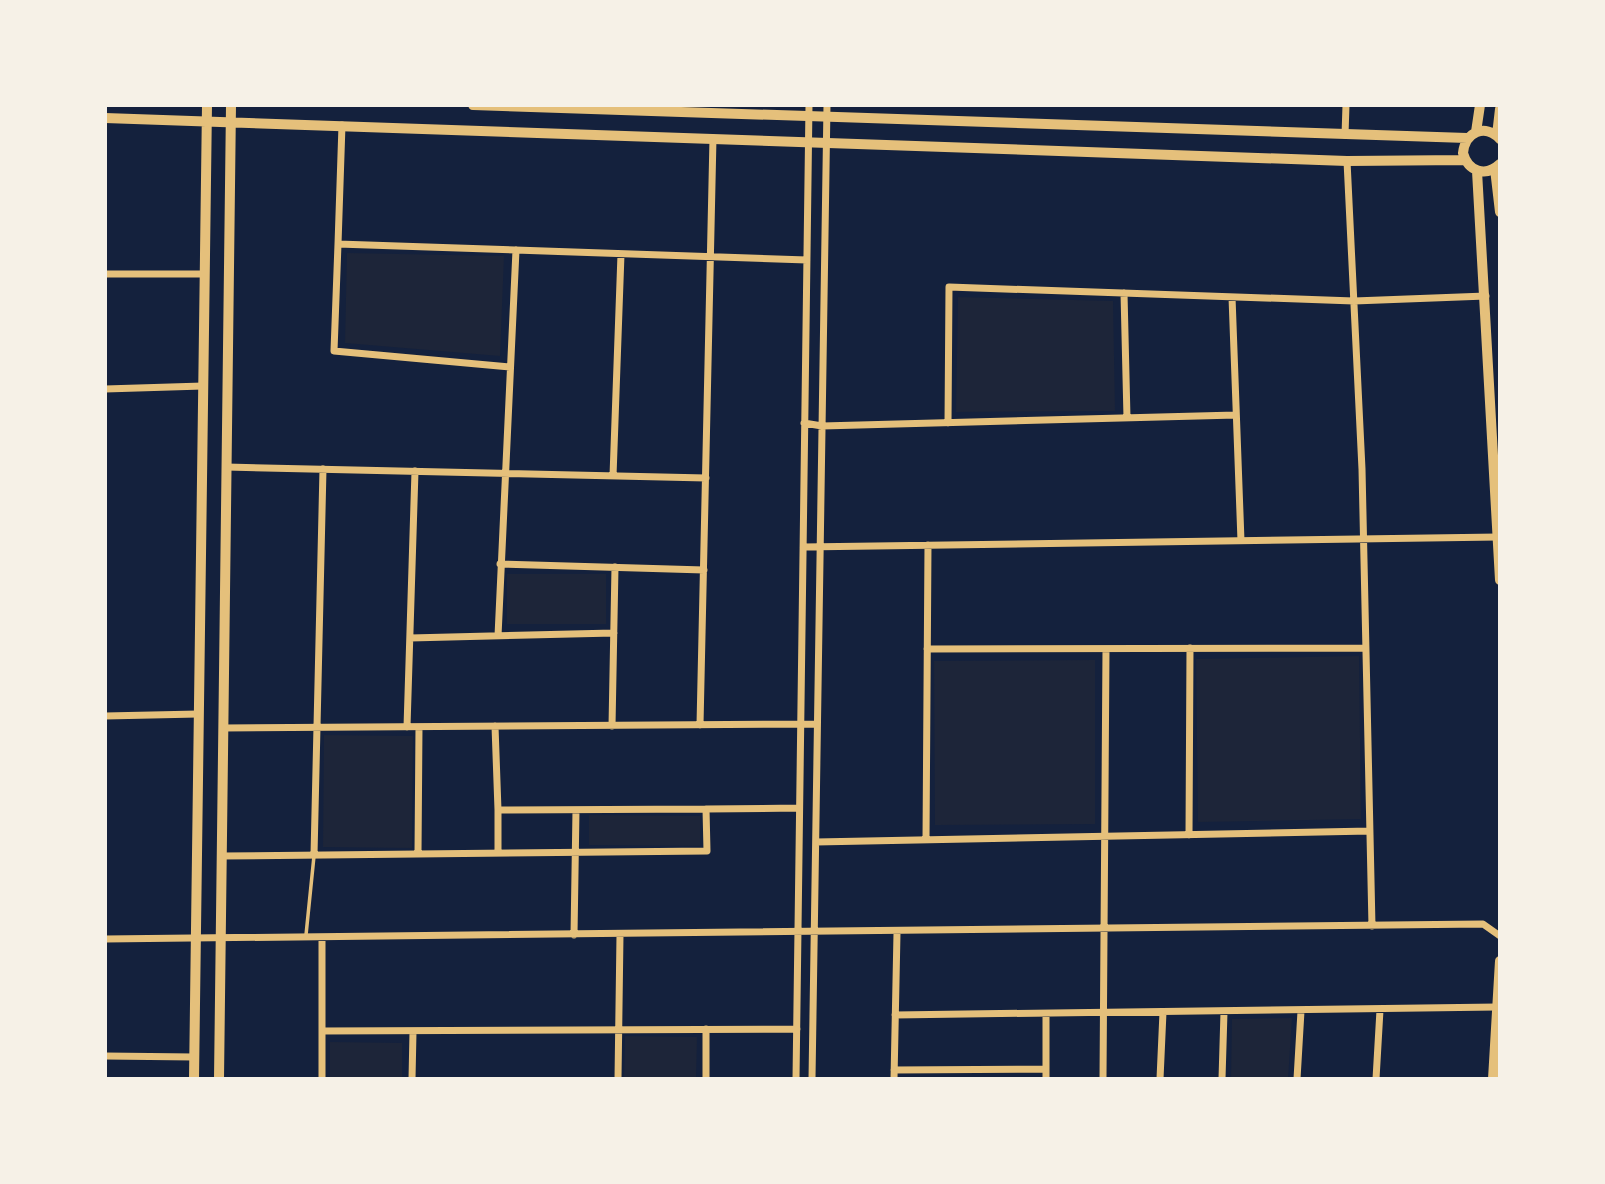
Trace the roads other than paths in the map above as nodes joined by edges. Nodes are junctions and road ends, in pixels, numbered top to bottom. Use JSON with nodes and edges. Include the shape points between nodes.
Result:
{"nodes":[{"id":1,"x":207,"y":105,"type":"edge"},
{"id":2,"x":231,"y":105,"type":"edge"},
{"id":3,"x":473,"y":105,"type":"edge"},
{"id":4,"x":809,"y":105,"type":"edge"},
{"id":5,"x":827,"y":105,"type":"edge"},
{"id":6,"x":1346,"y":105,"type":"edge"},
{"id":7,"x":1480,"y":105,"type":"edge"},
{"id":8,"x":517,"y":106,"type":"edge"},
{"id":9,"x":720,"y":109,"type":"edge"},
{"id":10,"x":1500,"y":112,"type":"edge"},
{"id":11,"x":809,"y":117,"type":"junction"},
{"id":12,"x":827,"y":117,"type":"junction"},
{"id":13,"x":105,"y":118,"type":"edge"},
{"id":14,"x":206,"y":121,"type":"junction"},
{"id":15,"x":231,"y":122,"type":"junction"},
{"id":16,"x":342,"y":125,"type":"junction"},
{"id":17,"x":1346,"y":135,"type":"junction"},
{"id":18,"x":1472,"y":135,"type":"junction"},
{"id":19,"x":1499,"y":137,"type":"edge"},
{"id":20,"x":713,"y":138,"type":"junction"},
{"id":21,"x":808,"y":141,"type":"junction"},
{"id":22,"x":826,"y":142,"type":"junction"},
{"id":23,"x":1465,"y":160,"type":"junction"},
{"id":24,"x":1347,"y":161,"type":"junction"},
{"id":25,"x":1497,"y":167,"type":"edge"},
{"id":26,"x":1477,"y":171,"type":"junction"},
{"id":27,"x":1500,"y":212,"type":"edge"},
{"id":28,"x":338,"y":244,"type":"junction"},
{"id":29,"x":516,"y":250,"type":"junction"},
{"id":30,"x":621,"y":254,"type":"junction"},
{"id":31,"x":710,"y":257,"type":"junction"},
{"id":32,"x":807,"y":260,"type":"junction"},
{"id":33,"x":105,"y":274,"type":"edge"},
{"id":34,"x":204,"y":274,"type":"junction"},
{"id":35,"x":1124,"y":293,"type":"junction"},
{"id":36,"x":1486,"y":296,"type":"junction"},
{"id":37,"x":1232,"y":297,"type":"junction"},
{"id":38,"x":1354,"y":301,"type":"junction"},
{"id":39,"x":510,"y":367,"type":"junction"},
{"id":40,"x":203,"y":386,"type":"junction"},
{"id":41,"x":105,"y":389,"type":"edge"},
{"id":42,"x":1236,"y":415,"type":"junction"},
{"id":43,"x":1127,"y":418,"type":"junction"},
{"id":44,"x":804,"y":423,"type":"junction"},
{"id":45,"x":948,"y":423,"type":"junction"},
{"id":46,"x":822,"y":426,"type":"junction"},
{"id":47,"x":226,"y":467,"type":"junction"},
{"id":48,"x":323,"y":469,"type":"junction"},
{"id":49,"x":415,"y":471,"type":"junction"},
{"id":50,"x":505,"y":473,"type":"junction"},
{"id":51,"x":613,"y":476,"type":"junction"},
{"id":52,"x":706,"y":478,"type":"junction"},
{"id":53,"x":1498,"y":537,"type":"junction"},
{"id":54,"x":1363,"y":539,"type":"junction"},
{"id":55,"x":1241,"y":541,"type":"junction"},
{"id":56,"x":928,"y":545,"type":"junction"},
{"id":57,"x":820,"y":546,"type":"junction"},
{"id":58,"x":803,"y":547,"type":"junction"},
{"id":59,"x":500,"y":564,"type":"junction"},
{"id":60,"x":615,"y":567,"type":"junction"},
{"id":61,"x":704,"y":570,"type":"junction"},
{"id":62,"x":1500,"y":580,"type":"edge"},
{"id":63,"x":614,"y":633,"type":"junction"},
{"id":64,"x":498,"y":636,"type":"junction"},
{"id":65,"x":410,"y":638,"type":"junction"},
{"id":66,"x":1190,"y":648,"type":"junction"},
{"id":67,"x":1366,"y":648,"type":"junction"},
{"id":68,"x":927,"y":649,"type":"junction"},
{"id":69,"x":1106,"y":649,"type":"junction"},
{"id":70,"x":198,"y":714,"type":"junction"},
{"id":71,"x":105,"y":716,"type":"edge"},
{"id":72,"x":800,"y":724,"type":"junction"},
{"id":73,"x":817,"y":724,"type":"junction"},
{"id":74,"x":700,"y":725,"type":"junction"},
{"id":75,"x":495,"y":726,"type":"junction"},
{"id":76,"x":612,"y":726,"type":"junction"},
{"id":77,"x":407,"y":727,"type":"junction"},
{"id":78,"x":419,"y":727,"type":"junction"},
{"id":79,"x":223,"y":728,"type":"junction"},
{"id":80,"x":317,"y":728,"type":"junction"},
{"id":81,"x":800,"y":808,"type":"junction"},
{"id":82,"x":706,"y":809,"type":"junction"},
{"id":83,"x":498,"y":810,"type":"junction"},
{"id":84,"x":576,"y":810,"type":"junction"},
{"id":85,"x":1370,"y":831,"type":"junction"},
{"id":86,"x":1189,"y":835,"type":"junction"},
{"id":87,"x":1105,"y":836,"type":"junction"},
{"id":88,"x":926,"y":840,"type":"junction"},
{"id":89,"x":816,"y":842,"type":"junction"},
{"id":90,"x":575,"y":852,"type":"junction"},
{"id":91,"x":498,"y":853,"type":"junction"},
{"id":92,"x":418,"y":854,"type":"junction"},
{"id":93,"x":314,"y":855,"type":"junction"},
{"id":94,"x":221,"y":856,"type":"junction"},
{"id":95,"x":1372,"y":926,"type":"junction"},
{"id":96,"x":1104,"y":930,"type":"junction"},
{"id":97,"x":897,"y":933,"type":"junction"},
{"id":98,"x":798,"y":934,"type":"junction"},
{"id":99,"x":814,"y":934,"type":"junction"},
{"id":100,"x":620,"y":935,"type":"junction"},
{"id":101,"x":574,"y":936,"type":"junction"},
{"id":102,"x":1500,"y":936,"type":"edge"},
{"id":103,"x":306,"y":937,"type":"junction"},
{"id":104,"x":322,"y":937,"type":"junction"},
{"id":105,"x":195,"y":938,"type":"junction"},
{"id":106,"x":220,"y":938,"type":"junction"},
{"id":107,"x":105,"y":939,"type":"edge"},
{"id":108,"x":1500,"y":961,"type":"edge"},
{"id":109,"x":1497,"y":1007,"type":"junction"},
{"id":110,"x":1380,"y":1010,"type":"junction"},
{"id":111,"x":1301,"y":1011,"type":"junction"},
{"id":112,"x":1163,"y":1012,"type":"junction"},
{"id":113,"x":1224,"y":1012,"type":"junction"},
{"id":114,"x":1104,"y":1013,"type":"junction"},
{"id":115,"x":1046,"y":1014,"type":"junction"},
{"id":116,"x":895,"y":1015,"type":"junction"},
{"id":117,"x":797,"y":1028,"type":"junction"},
{"id":118,"x":706,"y":1029,"type":"junction"},
{"id":119,"x":618,"y":1030,"type":"junction"},
{"id":120,"x":322,"y":1031,"type":"junction"},
{"id":121,"x":413,"y":1032,"type":"junction"},
{"id":122,"x":105,"y":1056,"type":"edge"},
{"id":123,"x":194,"y":1057,"type":"junction"},
{"id":124,"x":1046,"y":1069,"type":"junction"},
{"id":125,"x":894,"y":1070,"type":"junction"},
{"id":126,"x":951,"y":1070,"type":"junction"},
{"id":127,"x":194,"y":1079,"type":"edge"},
{"id":128,"x":219,"y":1079,"type":"edge"},
{"id":129,"x":322,"y":1079,"type":"edge"},
{"id":130,"x":412,"y":1079,"type":"edge"},
{"id":131,"x":618,"y":1079,"type":"edge"},
{"id":132,"x":706,"y":1079,"type":"edge"},
{"id":133,"x":796,"y":1079,"type":"edge"},
{"id":134,"x":812,"y":1079,"type":"edge"},
{"id":135,"x":894,"y":1079,"type":"edge"},
{"id":136,"x":951,"y":1079,"type":"edge"},
{"id":137,"x":1046,"y":1079,"type":"edge"},
{"id":138,"x":1103,"y":1079,"type":"edge"},
{"id":139,"x":1160,"y":1079,"type":"edge"},
{"id":140,"x":1222,"y":1079,"type":"edge"},
{"id":141,"x":1297,"y":1079,"type":"edge"},
{"id":142,"x":1376,"y":1079,"type":"edge"},
{"id":143,"x":1493,"y":1079,"type":"edge"}],
"edges":[{"from":1,"to":14,"type":"street"},
{"from":2,"to":15,"type":"street"},
{"from":3,"to":8,"type":"street"},
{"from":4,"to":11,"type":"street"},
{"from":5,"to":12,"type":"street"},
{"from":6,"to":17,"type":"street"},
{"from":7,"to":18,"type":"street","via":[[1480,121]]},
{"from":8,"to":9,"type":"street"},
{"from":9,"to":11,"type":"street"},
{"from":10,"to":19,"type":"street"},
{"from":11,"to":12,"type":"street"},
{"from":11,"to":21,"type":"street"},
{"from":12,"to":17,"type":"street"},
{"from":12,"to":22,"type":"street"},
{"from":13,"to":14,"type":"street"},
{"from":14,"to":15,"type":"street"},
{"from":14,"to":34,"type":"street"},
{"from":15,"to":16,"type":"street"},
{"from":15,"to":47,"type":"street"},
{"from":16,"to":20,"type":"street"},
{"from":16,"to":28,"type":"street"},
{"from":17,"to":18,"type":"street"},
{"from":18,"to":19,"type":"street","via":[[1491,132]]},
{"from":18,"to":23,"type":"street","via":[[1463,153]]},
{"from":20,"to":21,"type":"street"},
{"from":20,"to":31,"type":"street"},
{"from":21,"to":22,"type":"street"},
{"from":21,"to":32,"type":"street"},
{"from":22,"to":24,"type":"street"},
{"from":22,"to":46,"type":"street"},
{"from":23,"to":24,"type":"street"},
{"from":23,"to":26,"type":"street"},
{"from":24,"to":38,"type":"street"},
{"from":25,"to":26,"type":"street"},
{"from":25,"to":27,"type":"street"},
{"from":26,"to":36,"type":"street"},
{"from":28,"to":29,"type":"street"},
{"from":28,"to":39,"type":"street","via":[[334,351]]},
{"from":29,"to":30,"type":"street"},
{"from":29,"to":39,"type":"street"},
{"from":30,"to":31,"type":"street"},
{"from":30,"to":51,"type":"street"},
{"from":31,"to":32,"type":"street"},
{"from":31,"to":52,"type":"street"},
{"from":32,"to":44,"type":"street"},
{"from":33,"to":34,"type":"street"},
{"from":34,"to":40,"type":"street"},
{"from":35,"to":37,"type":"street"},
{"from":35,"to":43,"type":"street"},
{"from":35,"to":45,"type":"street","via":[[949,287]]},
{"from":36,"to":38,"type":"street"},
{"from":36,"to":53,"type":"street"},
{"from":37,"to":38,"type":"street"},
{"from":37,"to":42,"type":"street"},
{"from":38,"to":54,"type":"street"},
{"from":39,"to":50,"type":"street"},
{"from":40,"to":41,"type":"street"},
{"from":40,"to":70,"type":"street"},
{"from":42,"to":43,"type":"street"},
{"from":42,"to":55,"type":"street"},
{"from":43,"to":45,"type":"street"},
{"from":44,"to":46,"type":"street"},
{"from":44,"to":58,"type":"street"},
{"from":45,"to":46,"type":"street"},
{"from":46,"to":57,"type":"street"},
{"from":47,"to":48,"type":"street"},
{"from":47,"to":79,"type":"street"},
{"from":48,"to":49,"type":"street"},
{"from":48,"to":80,"type":"street"},
{"from":49,"to":50,"type":"street"},
{"from":49,"to":65,"type":"street"},
{"from":50,"to":51,"type":"street"},
{"from":50,"to":59,"type":"street"},
{"from":51,"to":52,"type":"street"},
{"from":52,"to":61,"type":"street"},
{"from":53,"to":54,"type":"street"},
{"from":53,"to":62,"type":"street"},
{"from":54,"to":55,"type":"street"},
{"from":54,"to":67,"type":"street"},
{"from":55,"to":56,"type":"street"},
{"from":56,"to":57,"type":"street"},
{"from":56,"to":68,"type":"street"},
{"from":57,"to":58,"type":"street"},
{"from":57,"to":73,"type":"street"},
{"from":58,"to":72,"type":"street"},
{"from":59,"to":60,"type":"street"},
{"from":59,"to":64,"type":"street"},
{"from":60,"to":61,"type":"street"},
{"from":60,"to":63,"type":"street"},
{"from":61,"to":74,"type":"street"},
{"from":63,"to":64,"type":"street"},
{"from":63,"to":76,"type":"street"},
{"from":64,"to":65,"type":"street"},
{"from":65,"to":77,"type":"street"},
{"from":66,"to":67,"type":"street"},
{"from":66,"to":69,"type":"street"},
{"from":66,"to":86,"type":"street"},
{"from":67,"to":85,"type":"street"},
{"from":68,"to":69,"type":"street"},
{"from":68,"to":88,"type":"street"},
{"from":69,"to":87,"type":"street"},
{"from":70,"to":71,"type":"street"},
{"from":70,"to":105,"type":"street"},
{"from":72,"to":73,"type":"street"},
{"from":72,"to":74,"type":"street"},
{"from":72,"to":81,"type":"street"},
{"from":73,"to":89,"type":"street"},
{"from":74,"to":76,"type":"street"},
{"from":75,"to":76,"type":"street"},
{"from":75,"to":78,"type":"street"},
{"from":75,"to":83,"type":"street"},
{"from":77,"to":78,"type":"street"},
{"from":77,"to":80,"type":"street"},
{"from":78,"to":92,"type":"street"},
{"from":79,"to":80,"type":"street"},
{"from":79,"to":94,"type":"street"},
{"from":80,"to":93,"type":"street"},
{"from":81,"to":82,"type":"street"},
{"from":81,"to":98,"type":"street"},
{"from":82,"to":84,"type":"street"},
{"from":82,"to":90,"type":"street","via":[[707,850]]},
{"from":83,"to":84,"type":"street"},
{"from":83,"to":91,"type":"street"},
{"from":84,"to":90,"type":"street"},
{"from":85,"to":86,"type":"street"},
{"from":85,"to":95,"type":"street"},
{"from":86,"to":87,"type":"street"},
{"from":87,"to":88,"type":"street"},
{"from":87,"to":96,"type":"street"},
{"from":88,"to":89,"type":"street"},
{"from":89,"to":99,"type":"street"},
{"from":90,"to":91,"type":"street"},
{"from":90,"to":101,"type":"street"},
{"from":91,"to":92,"type":"street"},
{"from":92,"to":93,"type":"street"},
{"from":93,"to":94,"type":"street"},
{"from":93,"to":103,"type":"lane"},
{"from":94,"to":106,"type":"street"},
{"from":95,"to":96,"type":"street"},
{"from":95,"to":102,"type":"street","via":[[1483,924]]},
{"from":96,"to":97,"type":"street"},
{"from":96,"to":114,"type":"street"},
{"from":97,"to":99,"type":"street"},
{"from":97,"to":116,"type":"street"},
{"from":98,"to":99,"type":"street"},
{"from":98,"to":100,"type":"street"},
{"from":98,"to":117,"type":"street"},
{"from":99,"to":134,"type":"street"},
{"from":100,"to":101,"type":"street"},
{"from":100,"to":119,"type":"street"},
{"from":101,"to":104,"type":"street"},
{"from":103,"to":104,"type":"street"},
{"from":103,"to":106,"type":"street"},
{"from":104,"to":120,"type":"street"},
{"from":105,"to":106,"type":"street"},
{"from":105,"to":107,"type":"street"},
{"from":105,"to":123,"type":"street"},
{"from":106,"to":128,"type":"street"},
{"from":108,"to":109,"type":"street"},
{"from":109,"to":110,"type":"street"},
{"from":109,"to":143,"type":"street"},
{"from":110,"to":111,"type":"street"},
{"from":110,"to":142,"type":"street"},
{"from":111,"to":113,"type":"street"},
{"from":111,"to":141,"type":"street"},
{"from":112,"to":113,"type":"street"},
{"from":112,"to":114,"type":"street"},
{"from":112,"to":139,"type":"street"},
{"from":113,"to":140,"type":"street"},
{"from":114,"to":115,"type":"street"},
{"from":114,"to":138,"type":"street"},
{"from":115,"to":116,"type":"street"},
{"from":115,"to":124,"type":"street"},
{"from":116,"to":125,"type":"street"},
{"from":117,"to":118,"type":"street"},
{"from":117,"to":133,"type":"street"},
{"from":118,"to":119,"type":"street"},
{"from":118,"to":132,"type":"street"},
{"from":119,"to":121,"type":"street"},
{"from":119,"to":131,"type":"street"},
{"from":120,"to":121,"type":"street"},
{"from":120,"to":129,"type":"street"},
{"from":121,"to":130,"type":"street"},
{"from":122,"to":123,"type":"street"},
{"from":123,"to":127,"type":"street"},
{"from":124,"to":126,"type":"street"},
{"from":124,"to":137,"type":"street"},
{"from":125,"to":126,"type":"street"},
{"from":125,"to":135,"type":"street"},
{"from":126,"to":136,"type":"street"}]}
